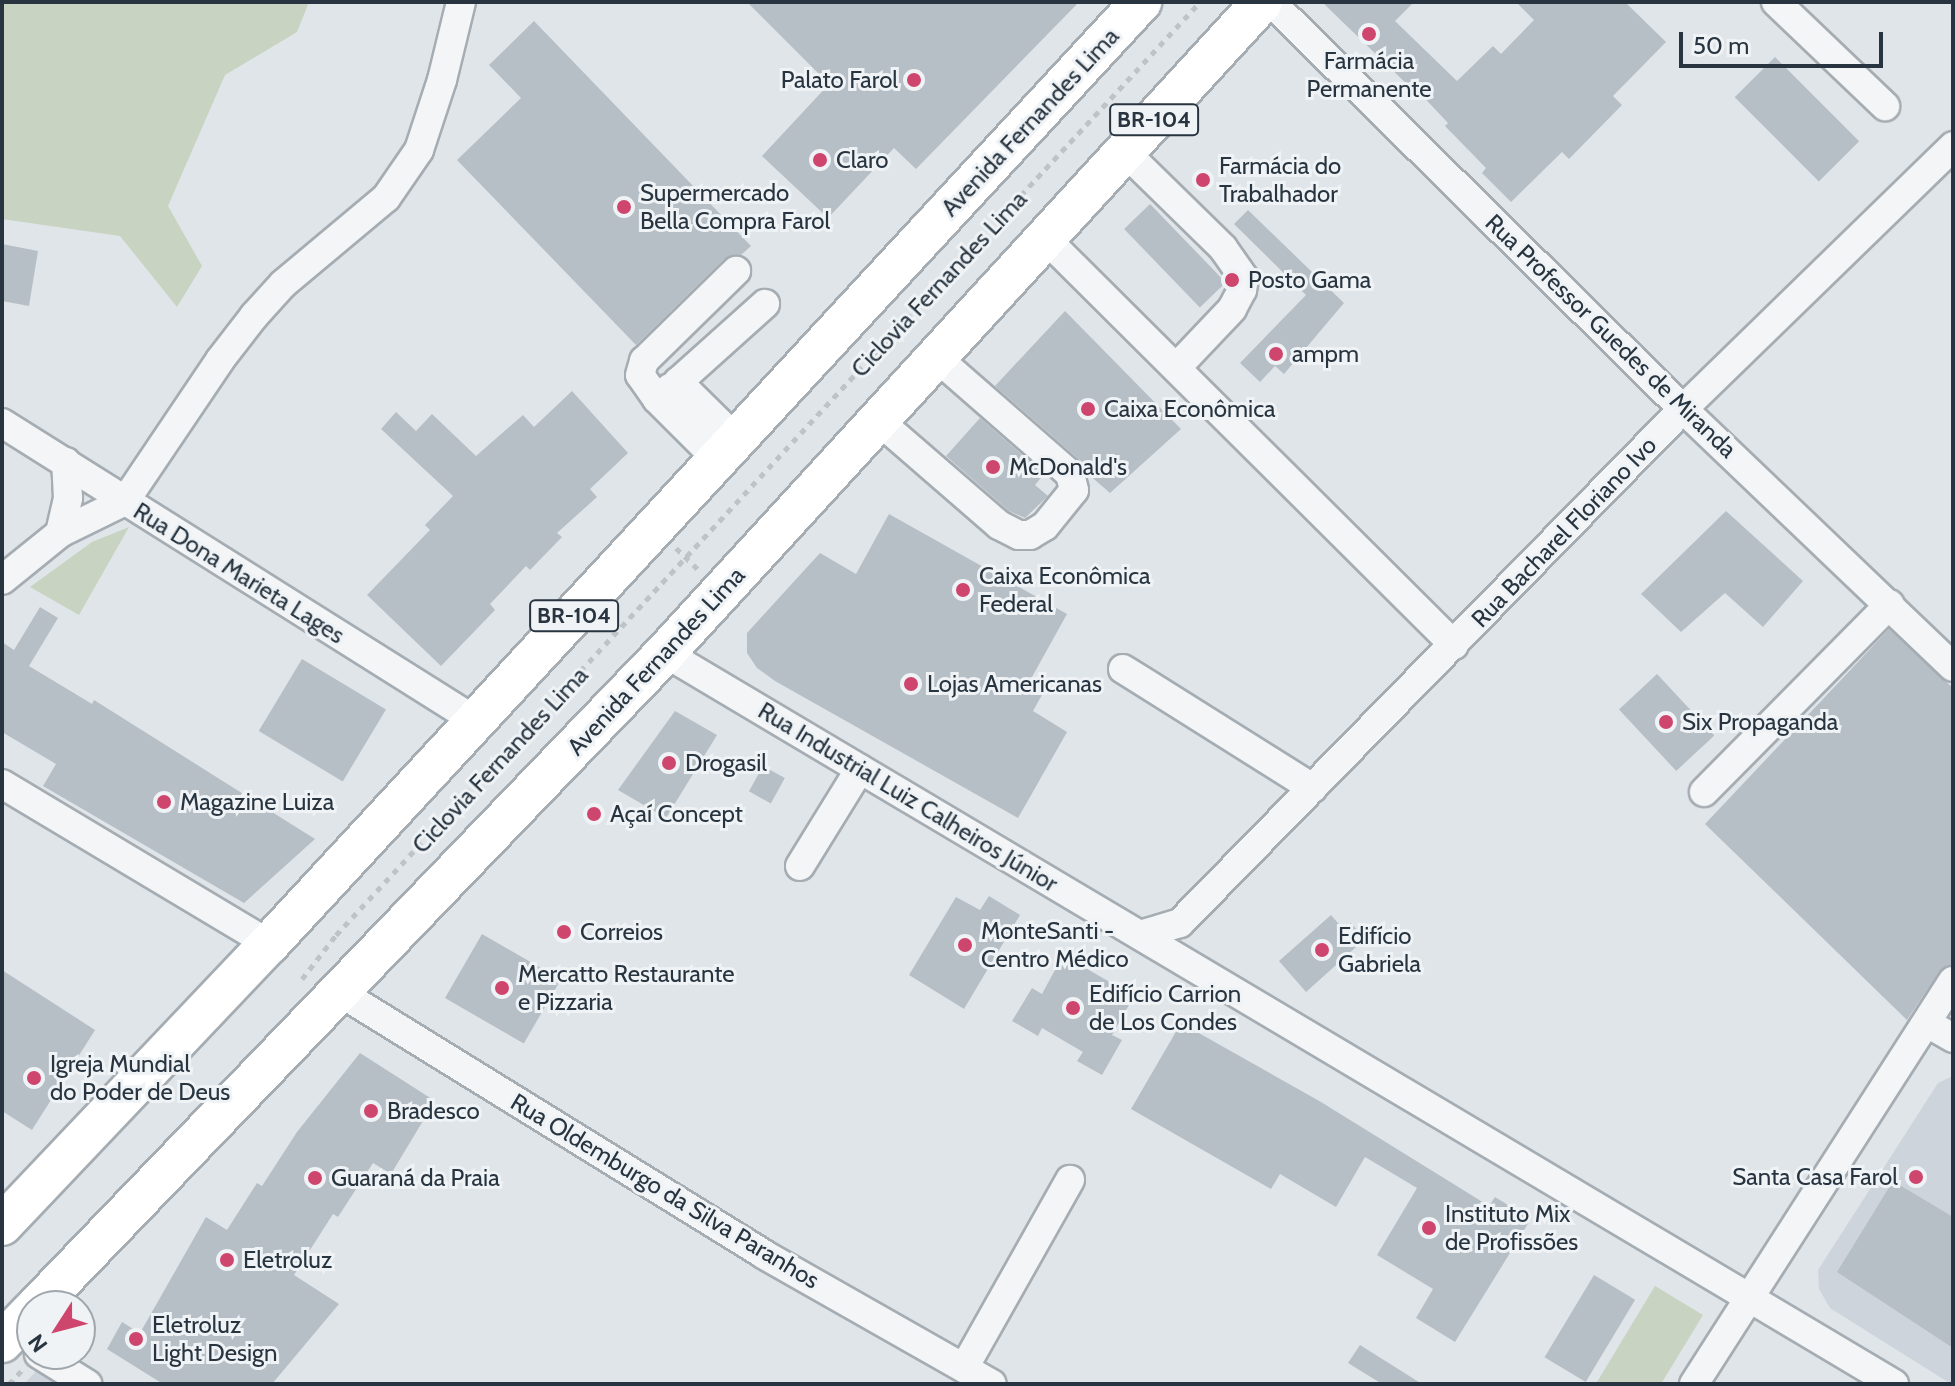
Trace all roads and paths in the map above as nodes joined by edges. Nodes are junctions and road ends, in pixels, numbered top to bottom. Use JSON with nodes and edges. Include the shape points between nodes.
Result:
{"nodes":[{"id":1,"x":461,"y":2,"type":"edge"},
{"id":2,"x":1141,"y":2,"type":"edge"},
{"id":3,"x":1200,"y":2,"type":"edge"},
{"id":4,"x":1262,"y":2,"type":"edge"},
{"id":5,"x":1271,"y":2,"type":"edge"},
{"id":6,"x":1776,"y":2,"type":"edge"},
{"id":7,"x":1885,"y":106,"type":"dead end"},
{"id":8,"x":1125,"y":152,"type":"junction"},
{"id":9,"x":1951,"y":152,"type":"edge"},
{"id":10,"x":1045,"y":238,"type":"junction"},
{"id":11,"x":736,"y":271,"type":"dead end"},
{"id":12,"x":765,"y":304,"type":"dead end"},
{"id":13,"x":937,"y":358,"type":"junction"},
{"id":14,"x":1176,"y":368,"type":"junction"},
{"id":15,"x":668,"y":390,"type":"junction"},
{"id":16,"x":1683,"y":409,"type":"junction"},
{"id":17,"x":879,"y":421,"type":"junction"},
{"id":18,"x":2,"y":423,"type":"edge"},
{"id":19,"x":728,"y":450,"type":"junction"},
{"id":20,"x":66,"y":462,"type":"junction"},
{"id":21,"x":125,"y":501,"type":"junction"},
{"id":22,"x":655,"y":529,"type":"junction"},
{"id":23,"x":60,"y":533,"type":"junction"},
{"id":24,"x":686,"y":558,"type":"junction"},
{"id":25,"x":2,"y":580,"type":"edge"},
{"id":26,"x":722,"y":591,"type":"junction"},
{"id":27,"x":1890,"y":604,"type":"junction"},
{"id":28,"x":1454,"y":645,"type":"junction"},
{"id":29,"x":665,"y":653,"type":"junction"},
{"id":30,"x":1953,"y":667,"type":"edge"},
{"id":31,"x":1123,"y":669,"type":"dead end"},
{"id":32,"x":476,"y":721,"type":"junction"},
{"id":33,"x":860,"y":769,"type":"junction"},
{"id":34,"x":2,"y":784,"type":"edge"},
{"id":35,"x":1313,"y":788,"type":"junction"},
{"id":36,"x":1704,"y":792,"type":"dead end"},
{"id":37,"x":800,"y":866,"type":"dead end"},
{"id":38,"x":1180,"y":923,"type":"junction"},
{"id":39,"x":1140,"y":935,"type":"junction"},
{"id":40,"x":269,"y":944,"type":"junction"},
{"id":41,"x":1189,"y":968,"type":"junction"},
{"id":42,"x":308,"y":970,"type":"junction"},
{"id":43,"x":1953,"y":981,"type":"edge"},
{"id":44,"x":297,"y":984,"type":"dead end"},
{"id":45,"x":341,"y":993,"type":"junction"},
{"id":46,"x":1927,"y":1023,"type":"junction"},
{"id":47,"x":1953,"y":1038,"type":"edge"},
{"id":48,"x":1070,"y":1180,"type":"dead end"},
{"id":49,"x":2,"y":1225,"type":"edge"},
{"id":50,"x":53,"y":1290,"type":"edge"},
{"id":51,"x":1750,"y":1297,"type":"junction"},
{"id":52,"x":964,"y":1368,"type":"junction"},
{"id":53,"x":68,"y":1370,"type":"edge"},
{"id":54,"x":87,"y":1384,"type":"edge"},
{"id":55,"x":992,"y":1384,"type":"edge"},
{"id":56,"x":1694,"y":1384,"type":"edge"},
{"id":57,"x":1894,"y":1384,"type":"edge"}],
"edges":[{"from":1,"to":21,"type":"street","via":[[442,80],[419,150],[405,174],[386,198],[283,284],[254,316]]},
{"from":2,"to":19,"type":"highway","name":"Avenida Fernandes Lima","number":"BR-104"},
{"from":3,"to":24,"type":"path","name":"Ciclovia Fernandes Lima"},
{"from":4,"to":8,"type":"highway","name":"Avenida Fernandes Lima","number":"BR-104"},
{"from":5,"to":16,"type":"street","name":"Rua Professor Guedes de Miranda"},
{"from":6,"to":7,"type":"street"},
{"from":8,"to":10,"type":"highway","name":"Avenida Fernandes Lima","number":"BR-104"},
{"from":8,"to":14,"type":"street","via":[[1223,248],[1244,278],[1232,309]]},
{"from":9,"to":16,"type":"street","name":"Rua Bacharel Floriano Ivo"},
{"from":10,"to":13,"type":"highway","name":"Avenida Fernandes Lima","number":"BR-104"},
{"from":10,"to":14,"type":"street"},
{"from":11,"to":15,"type":"street","via":[[644,361],[640,375]]},
{"from":12,"to":15,"type":"street"},
{"from":13,"to":17,"type":"highway","name":"Avenida Fernandes Lima","number":"BR-104"},
{"from":13,"to":17,"type":"street","via":[[1070,474],[1074,490],[1045,526],[1019,535],[999,525]]},
{"from":14,"to":28,"type":"street"},
{"from":15,"to":19,"type":"street"},
{"from":16,"to":27,"type":"street","name":"Rua Professor Guedes de Miranda"},
{"from":16,"to":28,"type":"street","name":"Rua Bacharel Floriano Ivo"},
{"from":17,"to":26,"type":"highway","name":"Avenida Fernandes Lima","number":"BR-104"},
{"from":18,"to":20,"type":"street","name":"Rua Dona Marieta Lages"},
{"from":19,"to":22,"type":"highway","name":"Avenida Fernandes Lima","number":"BR-104"},
{"from":20,"to":21,"type":"street","name":"Rua Dona Marieta Lages"},
{"from":20,"to":23,"type":"street","via":[[68,498]]},
{"from":21,"to":23,"type":"street"},
{"from":21,"to":32,"type":"street","name":"Rua Dona Marieta Lages"},
{"from":22,"to":24,"type":"path"},
{"from":22,"to":32,"type":"highway","name":"Avenida Fernandes Lima","number":"BR-104"},
{"from":23,"to":25,"type":"street"},
{"from":24,"to":26,"type":"path"},
{"from":24,"to":42,"type":"path","name":"Ciclovia Fernandes Lima"},
{"from":26,"to":29,"type":"highway","name":"Avenida Fernandes Lima","number":"BR-104"},
{"from":27,"to":30,"type":"street","name":"Rua Professor Guedes de Miranda"},
{"from":27,"to":36,"type":"street"},
{"from":28,"to":35,"type":"street","name":"Rua Bacharel Floriano Ivo"},
{"from":29,"to":33,"type":"street","name":"Rua Industrial Luiz Calheiros Júnior"},
{"from":29,"to":45,"type":"highway","name":"Avenida Fernandes Lima","number":"BR-104"},
{"from":31,"to":35,"type":"street"},
{"from":32,"to":40,"type":"highway","name":"Avenida Fernandes Lima","number":"BR-104"},
{"from":33,"to":37,"type":"street"},
{"from":33,"to":39,"type":"street","name":"Rua Industrial Luiz Calheiros Júnior"},
{"from":34,"to":40,"type":"street"},
{"from":35,"to":38,"type":"street","name":"Rua Bacharel Floriano Ivo"},
{"from":38,"to":39,"type":"street","name":"Rua Bacharel Floriano Ivo"},
{"from":38,"to":41,"type":"street"},
{"from":39,"to":41,"type":"street","name":"Rua Industrial Luiz Calheiros Júnior"},
{"from":40,"to":42,"type":"path"},
{"from":40,"to":49,"type":"highway","name":"Avenida Fernandes Lima","number":"BR-104"},
{"from":41,"to":51,"type":"street","name":"Rua Industrial Luiz Calheiros Júnior"},
{"from":42,"to":44,"type":"path","name":"Ciclovia Fernandes Lima"},
{"from":42,"to":45,"type":"path"},
{"from":43,"to":46,"type":"street"},
{"from":45,"to":50,"type":"highway","name":"Avenida Fernandes Lima","number":"BR-104"},
{"from":45,"to":52,"type":"street","name":"Rua Oldemburgo da Silva Paranhos","via":[[763,1254]]},
{"from":46,"to":47,"type":"street"},
{"from":46,"to":51,"type":"street"},
{"from":48,"to":52,"type":"street"},
{"from":51,"to":56,"type":"street"},
{"from":51,"to":57,"type":"street","name":"Rua Industrial Luiz Calheiros Júnior"},
{"from":52,"to":55,"type":"street","name":"Rua Oldemburgo da Silva Paranhos"},
{"from":53,"to":54,"type":"street"}]}
